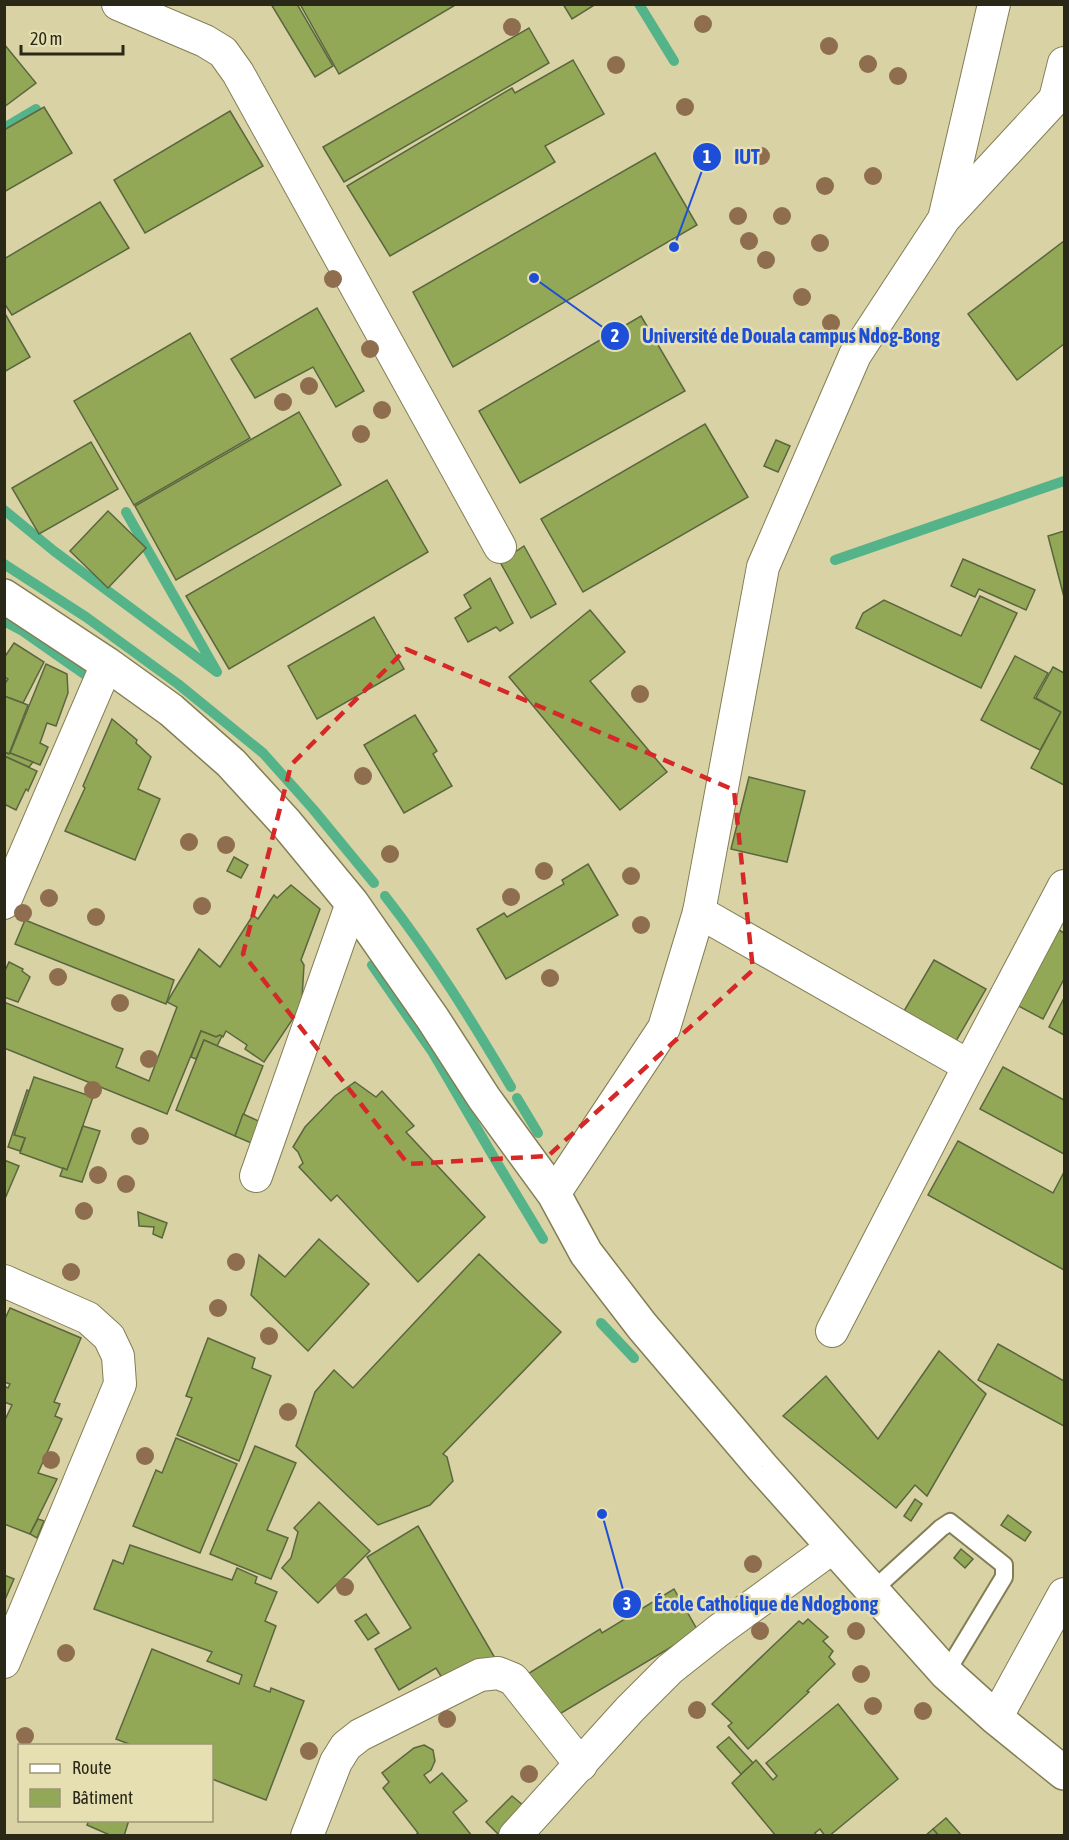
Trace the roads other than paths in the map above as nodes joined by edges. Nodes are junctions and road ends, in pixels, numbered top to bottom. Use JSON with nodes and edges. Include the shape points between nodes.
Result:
{"nodes":[{"id":1,"x":118,"y":4,"type":"edge"},
{"id":2,"x":994,"y":4,"type":"edge"},
{"id":3,"x":1065,"y":63,"type":"edge"},
{"id":4,"x":1060,"y":95,"type":"edge"},
{"id":5,"x":944,"y":219,"type":"junction"},
{"id":6,"x":500,"y":547,"type":"dead end"},
{"id":7,"x":4,"y":596,"type":"edge"},
{"id":8,"x":107,"y":664,"type":"junction"},
{"id":9,"x":1065,"y":886,"type":"edge"},
{"id":10,"x":4,"y":903,"type":"edge"},
{"id":11,"x":352,"y":903,"type":"junction"},
{"id":12,"x":699,"y":912,"type":"junction"},
{"id":13,"x":969,"y":1066,"type":"junction"},
{"id":14,"x":256,"y":1176,"type":"dead end"},
{"id":15,"x":554,"y":1194,"type":"junction"},
{"id":16,"x":4,"y":1281,"type":"edge"},
{"id":17,"x":832,"y":1331,"type":"dead end"},
{"id":18,"x":833,"y":1546,"type":"junction"},
{"id":19,"x":872,"y":1591,"type":"junction"},
{"id":20,"x":1065,"y":1594,"type":"edge"},
{"id":21,"x":4,"y":1662,"type":"edge"},
{"id":22,"x":946,"y":1672,"type":"junction"},
{"id":23,"x":996,"y":1718,"type":"junction"},
{"id":24,"x":581,"y":1765,"type":"junction"},
{"id":25,"x":1065,"y":1773,"type":"edge"},
{"id":26,"x":307,"y":1836,"type":"edge"},
{"id":27,"x":515,"y":1836,"type":"edge"}],
"edges":[{"from":1,"to":6,"type":"street","via":[[205,41],[223,52],[238,73]]},
{"from":2,"to":5,"type":"street"},
{"from":3,"to":4,"type":"street"},
{"from":4,"to":5,"type":"street"},
{"from":5,"to":12,"type":"street","via":[[855,355],[763,567]]},
{"from":7,"to":8,"type":"main road"},
{"from":8,"to":10,"type":"street"},
{"from":8,"to":11,"type":"main road","via":[[171,710],[231,763]]},
{"from":9,"to":13,"type":"street"},
{"from":11,"to":14,"type":"street"},
{"from":11,"to":15,"type":"main road"},
{"from":12,"to":13,"type":"street"},
{"from":12,"to":15,"type":"street","via":[[664,1028]]},
{"from":13,"to":17,"type":"street"},
{"from":15,"to":18,"type":"main road","via":[[586,1253],[642,1326]]},
{"from":16,"to":21,"type":"street","via":[[88,1318],[109,1336],[118,1356],[120,1384]]},
{"from":18,"to":19,"type":"main road"},
{"from":18,"to":24,"type":"street","via":[[670,1669]]},
{"from":19,"to":22,"type":"main road"},
{"from":19,"to":22,"type":"lane","via":[[950,1522],[1004,1565],[1004,1577]]},
{"from":20,"to":23,"type":"street"},
{"from":22,"to":23,"type":"main road"},
{"from":23,"to":25,"type":"main road"},
{"from":24,"to":26,"type":"street","via":[[513,1679],[498,1673],[480,1675],[360,1735],[346,1746]]},
{"from":24,"to":27,"type":"street"}]}
